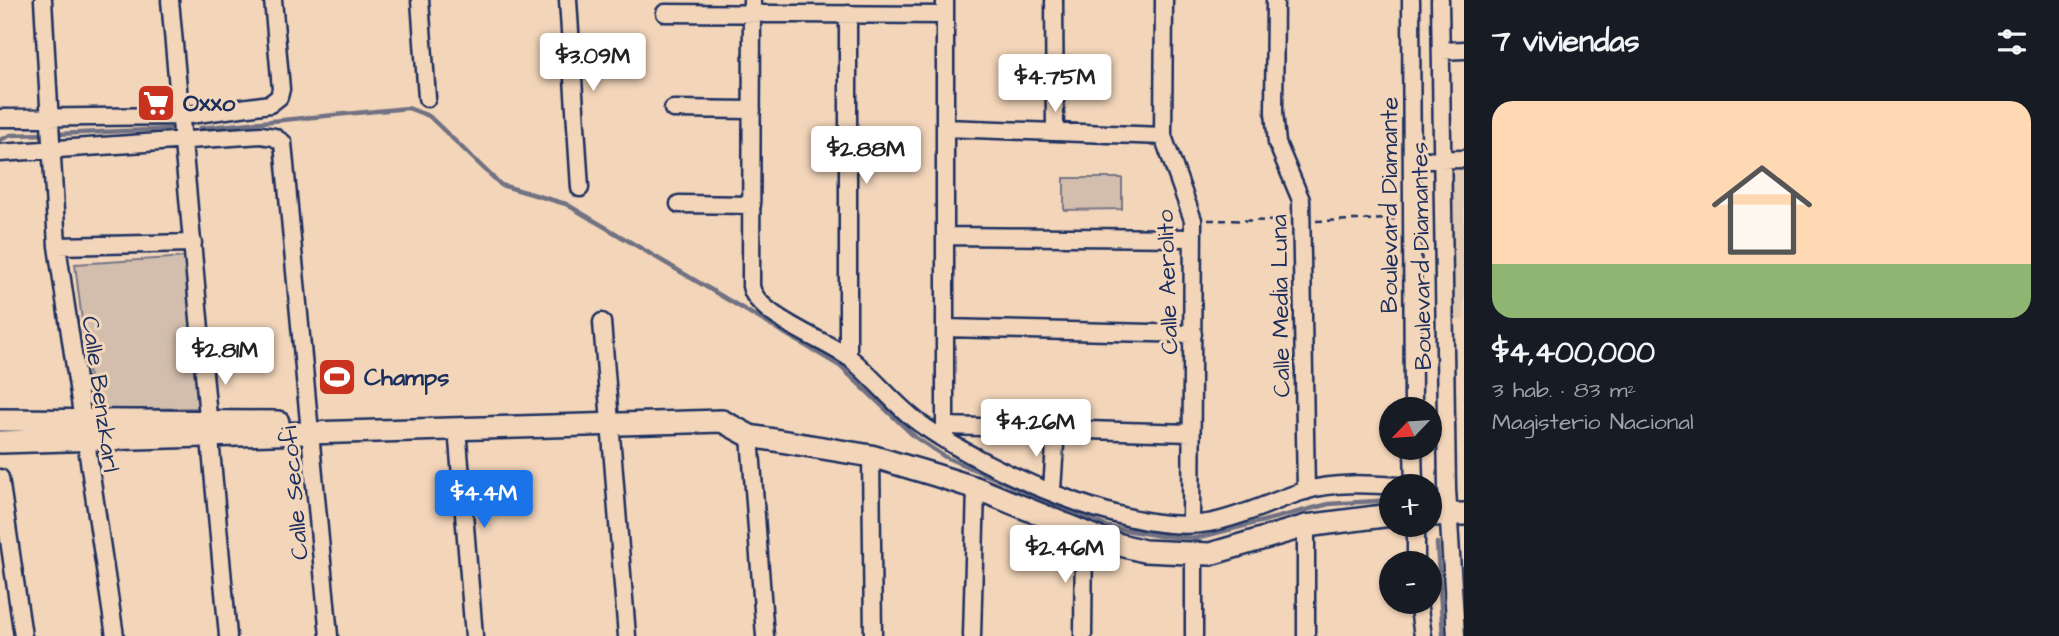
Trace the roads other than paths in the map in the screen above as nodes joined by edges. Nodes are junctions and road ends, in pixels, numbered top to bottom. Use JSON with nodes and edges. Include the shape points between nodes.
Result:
{"nodes":[{"id":1,"x":43,"y":0,"type":"edge"},
{"id":2,"x":160,"y":0,"type":"edge"},
{"id":3,"x":170,"y":0,"type":"edge"},
{"id":4,"x":273,"y":0,"type":"edge"},
{"id":5,"x":420,"y":0,"type":"edge"},
{"id":6,"x":568,"y":0,"type":"edge"},
{"id":7,"x":1054,"y":0,"type":"edge"},
{"id":8,"x":1164,"y":0,"type":"edge"},
{"id":9,"x":1275,"y":0,"type":"edge"},
{"id":10,"x":1411,"y":0,"type":"edge"},
{"id":11,"x":1440,"y":0,"type":"edge"},
{"id":12,"x":752,"y":7,"type":"edge"},
{"id":13,"x":945,"y":8,"type":"edge"},
{"id":14,"x":665,"y":13,"type":"dead end"},
{"id":15,"x":848,"y":14,"type":"junction"},
{"id":16,"x":172,"y":27,"type":"junction"},
{"id":17,"x":1464,"y":50,"type":"edge"},
{"id":18,"x":1441,"y":51,"type":"junction"},
{"id":19,"x":427,"y":98,"type":"dead end"},
{"id":20,"x":673,"y":109,"type":"dead end"},
{"id":21,"x":752,"y":110,"type":"junction"},
{"id":22,"x":0,"y":118,"type":"edge"},
{"id":23,"x":945,"y":128,"type":"junction"},
{"id":24,"x":183,"y":130,"type":"junction"},
{"id":25,"x":1055,"y":132,"type":"junction"},
{"id":26,"x":1163,"y":136,"type":"junction"},
{"id":27,"x":52,"y":139,"type":"junction"},
{"id":28,"x":0,"y":153,"type":"edge"},
{"id":29,"x":1442,"y":159,"type":"junction"},
{"id":30,"x":1464,"y":159,"type":"edge"},
{"id":31,"x":1412,"y":160,"type":"junction"},
{"id":32,"x":580,"y":188,"type":"dead end"},
{"id":33,"x":679,"y":204,"type":"dead end"},
{"id":34,"x":751,"y":205,"type":"junction"},
{"id":35,"x":945,"y":236,"type":"junction"},
{"id":36,"x":1193,"y":238,"type":"junction"},
{"id":37,"x":193,"y":243,"type":"junction"},
{"id":38,"x":57,"y":246,"type":"junction"},
{"id":39,"x":602,"y":323,"type":"dead end"},
{"id":40,"x":945,"y":328,"type":"junction"},
{"id":41,"x":1193,"y":334,"type":"junction"},
{"id":42,"x":848,"y":357,"type":"junction"},
{"id":43,"x":1412,"y":397,"type":"edge"},
{"id":44,"x":0,"y":420,"type":"edge"},
{"id":45,"x":611,"y":423,"type":"junction"},
{"id":46,"x":457,"y":428,"type":"junction"},
{"id":47,"x":82,"y":429,"type":"junction"},
{"id":48,"x":210,"y":429,"type":"junction"},
{"id":49,"x":311,"y":429,"type":"junction"},
{"id":50,"x":1056,"y":429,"type":"junction"},
{"id":51,"x":1191,"y":432,"type":"junction"},
{"id":52,"x":945,"y":433,"type":"junction"},
{"id":53,"x":750,"y":436,"type":"junction"},
{"id":54,"x":0,"y":442,"type":"edge"},
{"id":55,"x":871,"y":456,"type":"junction"},
{"id":56,"x":0,"y":478,"type":"edge"},
{"id":57,"x":1379,"y":484,"type":"edge"},
{"id":58,"x":976,"y":488,"type":"junction"},
{"id":59,"x":1442,"y":489,"type":"edge"},
{"id":60,"x":1447,"y":489,"type":"junction"},
{"id":61,"x":1052,"y":491,"type":"junction"},
{"id":62,"x":1306,"y":491,"type":"junction"},
{"id":63,"x":1448,"y":514,"type":"edge"},
{"id":64,"x":1379,"y":517,"type":"edge"},
{"id":65,"x":1191,"y":524,"type":"junction"},
{"id":66,"x":1306,"y":526,"type":"junction"},
{"id":67,"x":1084,"y":533,"type":"junction"},
{"id":68,"x":1194,"y":555,"type":"junction"},
{"id":69,"x":1420,"y":614,"type":"edge"},
{"id":70,"x":23,"y":636,"type":"edge"},
{"id":71,"x":115,"y":636,"type":"edge"},
{"id":72,"x":228,"y":636,"type":"edge"},
{"id":73,"x":329,"y":636,"type":"edge"},
{"id":74,"x":474,"y":636,"type":"edge"},
{"id":75,"x":627,"y":636,"type":"edge"},
{"id":76,"x":765,"y":636,"type":"edge"},
{"id":77,"x":873,"y":636,"type":"edge"},
{"id":78,"x":972,"y":636,"type":"edge"},
{"id":79,"x":1083,"y":636,"type":"edge"},
{"id":80,"x":1194,"y":636,"type":"edge"},
{"id":81,"x":1306,"y":636,"type":"edge"},
{"id":82,"x":1423,"y":636,"type":"edge"},
{"id":83,"x":1456,"y":636,"type":"edge"}],
"edges":[{"from":1,"to":27,"type":"street","name":"Calle Benzkarl"},
{"from":2,"to":16,"type":"street"},
{"from":3,"to":16,"type":"street"},
{"from":4,"to":24,"type":"street","via":[[279,97],[270,104]]},
{"from":5,"to":19,"type":"street"},
{"from":6,"to":32,"type":"street"},
{"from":7,"to":25,"type":"street"},
{"from":8,"to":26,"type":"street","name":"Calle Aerolito"},
{"from":9,"to":62,"type":"street","name":"Calle Media Luna","via":[[1277,144],[1301,200]]},
{"from":10,"to":31,"type":"street","name":"Boulevard Diamante"},
{"from":11,"to":18,"type":"street","name":"Boulevard Diamantes"},
{"from":12,"to":14,"type":"street"},
{"from":12,"to":15,"type":"street"},
{"from":12,"to":21,"type":"street"},
{"from":13,"to":15,"type":"street"},
{"from":13,"to":23,"type":"street"},
{"from":15,"to":42,"type":"street"},
{"from":16,"to":24,"type":"street"},
{"from":17,"to":18,"type":"street"},
{"from":18,"to":29,"type":"street","name":"Boulevard Diamantes"},
{"from":20,"to":21,"type":"street"},
{"from":21,"to":34,"type":"street"},
{"from":22,"to":27,"type":"street"},
{"from":23,"to":25,"type":"street"},
{"from":23,"to":35,"type":"street"},
{"from":24,"to":27,"type":"street"},
{"from":24,"to":27,"type":"street"},
{"from":24,"to":37,"type":"street"},
{"from":24,"to":49,"type":"street","name":"Calle Secofi","via":[[261,135],[280,139],[286,151]]},
{"from":25,"to":26,"type":"street"},
{"from":26,"to":36,"type":"street","name":"Calle Aerolito","via":[[1190,205]]},
{"from":27,"to":28,"type":"street"},
{"from":27,"to":38,"type":"street","name":"Calle Benzkarl"},
{"from":29,"to":30,"type":"street"},
{"from":29,"to":31,"type":"street"},
{"from":29,"to":60,"type":"street","name":"Boulevard Diamantes"},
{"from":31,"to":43,"type":"street","name":"Boulevard Diamante"},
{"from":33,"to":34,"type":"street"},
{"from":34,"to":42,"type":"street","via":[[751,286],[759,303]]},
{"from":35,"to":36,"type":"street"},
{"from":35,"to":40,"type":"street"},
{"from":36,"to":41,"type":"street","name":"Calle Aerolito"},
{"from":37,"to":38,"type":"street"},
{"from":37,"to":48,"type":"street"},
{"from":38,"to":47,"type":"street","name":"Calle Benzkarl"},
{"from":39,"to":45,"type":"street"},
{"from":40,"to":41,"type":"street"},
{"from":40,"to":52,"type":"street"},
{"from":41,"to":51,"type":"street","name":"Calle Aerolito"},
{"from":42,"to":52,"type":"street","via":[[922,425]]},
{"from":44,"to":47,"type":"street"},
{"from":45,"to":46,"type":"street"},
{"from":45,"to":53,"type":"street","via":[[722,421]]},
{"from":45,"to":75,"type":"street"},
{"from":46,"to":49,"type":"street"},
{"from":46,"to":74,"type":"street"},
{"from":47,"to":48,"type":"street"},
{"from":47,"to":54,"type":"street"},
{"from":47,"to":71,"type":"street","name":"Calle Benzkarl"},
{"from":48,"to":49,"type":"street"},
{"from":48,"to":72,"type":"street"},
{"from":49,"to":73,"type":"street","name":"Calle Secofi"},
{"from":50,"to":51,"type":"street"},
{"from":50,"to":52,"type":"street"},
{"from":50,"to":61,"type":"street"},
{"from":51,"to":65,"type":"street","name":"Calle Aerolito"},
{"from":52,"to":61,"type":"street"},
{"from":53,"to":55,"type":"street"},
{"from":53,"to":76,"type":"street"},
{"from":55,"to":58,"type":"street"},
{"from":55,"to":77,"type":"street"},
{"from":56,"to":70,"type":"street"},
{"from":57,"to":62,"type":"street"},
{"from":58,"to":67,"type":"street"},
{"from":58,"to":78,"type":"street"},
{"from":59,"to":60,"type":"street"},
{"from":60,"to":63,"type":"street","name":"Boulevard Diamantes"},
{"from":61,"to":65,"type":"street","via":[[1130,518]]},
{"from":62,"to":65,"type":"street","via":[[1237,516]]},
{"from":63,"to":83,"type":"street","name":"Boulevard Diamantes"},
{"from":64,"to":66,"type":"street"},
{"from":66,"to":68,"type":"street"},
{"from":66,"to":81,"type":"street"},
{"from":67,"to":68,"type":"street","via":[[1144,551]]},
{"from":67,"to":79,"type":"street"},
{"from":68,"to":80,"type":"street"},
{"from":69,"to":82,"type":"street"}]}
